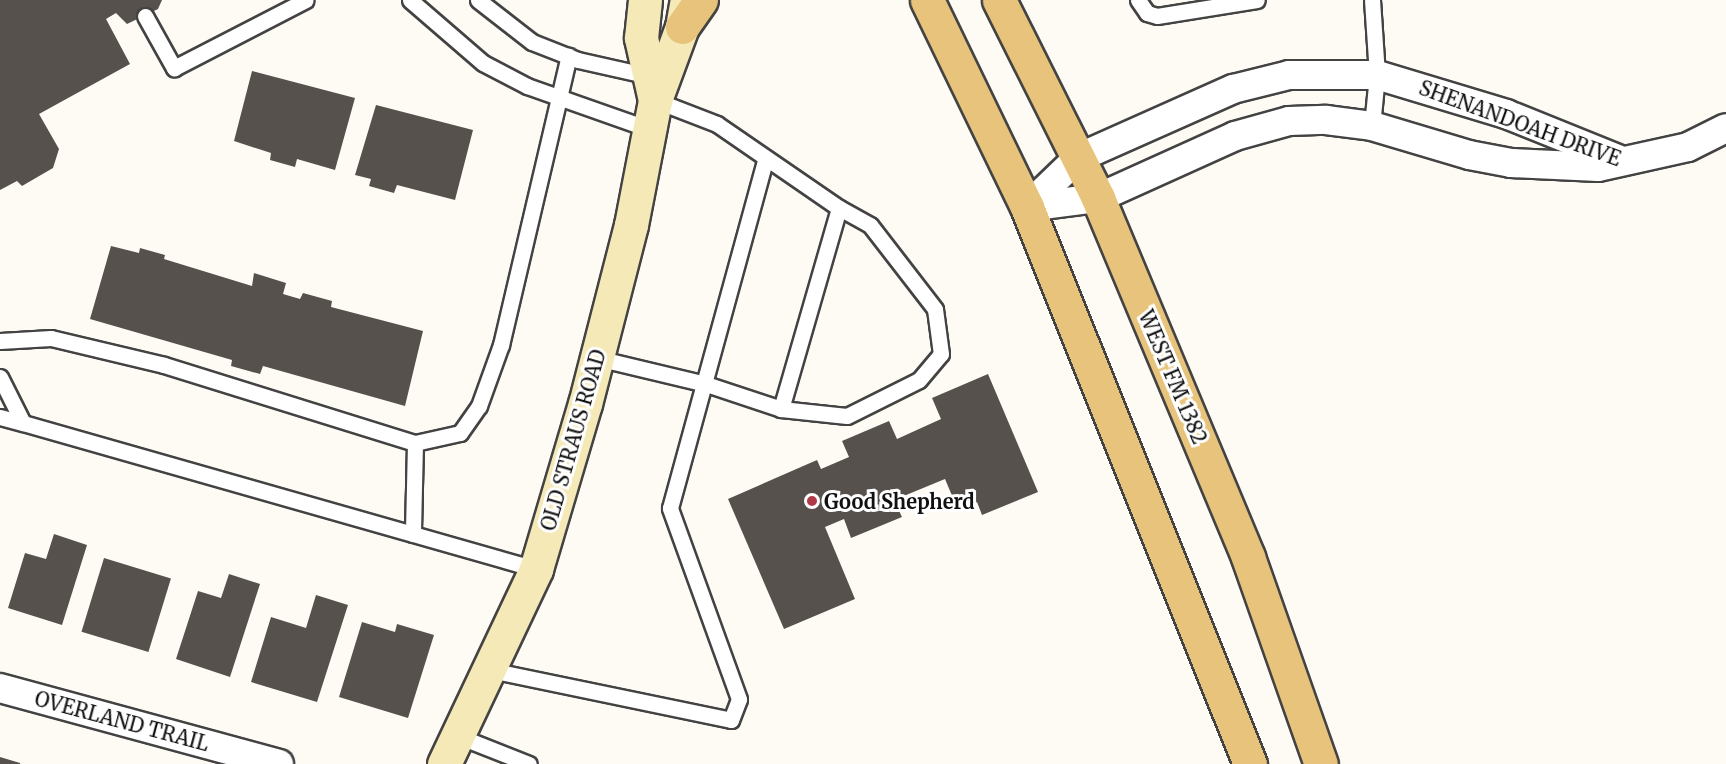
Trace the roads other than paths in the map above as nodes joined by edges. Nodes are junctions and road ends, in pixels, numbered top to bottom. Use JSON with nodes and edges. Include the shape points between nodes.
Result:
{"nodes":[{"id":1,"x":306,"y":0,"type":"edge"},
{"id":2,"x":410,"y":0,"type":"edge"},
{"id":3,"x":478,"y":0,"type":"edge"},
{"id":4,"x":645,"y":0,"type":"edge"},
{"id":5,"x":701,"y":0,"type":"edge"},
{"id":6,"x":927,"y":0,"type":"edge"},
{"id":7,"x":999,"y":0,"type":"edge"},
{"id":8,"x":1138,"y":0,"type":"edge"},
{"id":9,"x":1257,"y":0,"type":"edge"},
{"id":10,"x":1372,"y":0,"type":"edge"},
{"id":11,"x":684,"y":14,"type":"edge"},
{"id":12,"x":145,"y":16,"type":"dead end"},
{"id":13,"x":570,"y":56,"type":"junction"},
{"id":14,"x":1377,"y":75,"type":"junction"},
{"id":15,"x":557,"y":97,"type":"junction"},
{"id":16,"x":651,"y":102,"type":"junction"},
{"id":17,"x":1372,"y":126,"type":"junction"},
{"id":18,"x":1726,"y":128,"type":"edge"},
{"id":19,"x":1078,"y":158,"type":"junction"},
{"id":20,"x":765,"y":160,"type":"junction"},
{"id":21,"x":1629,"y":162,"type":"junction"},
{"id":22,"x":1098,"y":198,"type":"junction"},
{"id":23,"x":1027,"y":207,"type":"junction"},
{"id":24,"x":839,"y":208,"type":"junction"},
{"id":25,"x":0,"y":340,"type":"edge"},
{"id":26,"x":597,"y":358,"type":"junction"},
{"id":27,"x":0,"y":378,"type":"edge"},
{"id":28,"x":706,"y":384,"type":"junction"},
{"id":29,"x":781,"y":409,"type":"junction"},
{"id":30,"x":0,"y":417,"type":"edge"},
{"id":31,"x":23,"y":423,"type":"junction"},
{"id":32,"x":415,"y":443,"type":"junction"},
{"id":33,"x":413,"y":534,"type":"junction"},
{"id":34,"x":536,"y":569,"type":"junction"},
{"id":35,"x":490,"y":670,"type":"junction"},
{"id":36,"x":0,"y":688,"type":"edge"},
{"id":37,"x":451,"y":750,"type":"edge"},
{"id":38,"x":241,"y":759,"type":"edge"},
{"id":39,"x":279,"y":764,"type":"edge"},
{"id":40,"x":526,"y":764,"type":"edge"},
{"id":41,"x":1250,"y":764,"type":"edge"},
{"id":42,"x":1321,"y":764,"type":"edge"}],
"edges":[{"from":1,"to":12,"type":"lane","via":[[174,68]]},
{"from":2,"to":15,"type":"lane","via":[[483,63]]},
{"from":3,"to":13,"type":"lane","via":[[532,42]]},
{"from":4,"to":16,"type":"street","name":"OLD STRAUS ROAD","via":[[641,38]]},
{"from":5,"to":11,"type":"main road"},
{"from":6,"to":23,"type":"main road"},
{"from":7,"to":19,"type":"main road","name":"WEST FM 1382"},
{"from":8,"to":9,"type":"lane","via":[[1147,14],[1157,16]]},
{"from":10,"to":14,"type":"lane"},
{"from":11,"to":16,"type":"street","name":"OLD STRAUS ROAD"},
{"from":13,"to":15,"type":"lane"},
{"from":13,"to":16,"type":"lane"},
{"from":14,"to":17,"type":"lane"},
{"from":14,"to":19,"type":"street","name":"SHENANDOAH DRIVE","via":[[1290,75],[1233,90]]},
{"from":14,"to":21,"type":"street","name":"SHENANDOAH DRIVE","via":[[1506,114]]},
{"from":15,"to":16,"type":"lane"},
{"from":15,"to":32,"type":"lane","via":[[501,345],[479,406],[460,433]]},
{"from":16,"to":20,"type":"lane","via":[[717,124]]},
{"from":16,"to":26,"type":"street","name":"OLD STRAUS ROAD"},
{"from":17,"to":21,"type":"street","name":"SHENANDOAH DRIVE","via":[[1511,163],[1598,166]]},
{"from":17,"to":22,"type":"street","name":"SHENANDOAH DRIVE","via":[[1326,120],[1289,121],[1234,136]]},
{"from":18,"to":21,"type":"street","name":"SHENANDOAH DRIVE","via":[[1688,147]]},
{"from":19,"to":22,"type":"main road","name":"WEST FM 1382"},
{"from":19,"to":23,"type":"street","name":"SHENANDOAH DRIVE"},
{"from":20,"to":24,"type":"lane"},
{"from":20,"to":28,"type":"lane"},
{"from":22,"to":23,"type":"street","name":"SHENANDOAH DRIVE"},
{"from":22,"to":42,"type":"main road","name":"WEST FM 1382","via":[[1248,556]]},
{"from":23,"to":41,"type":"main road"},
{"from":24,"to":29,"type":"lane"},
{"from":24,"to":29,"type":"lane","via":[[870,225],[935,309],[941,354],[919,380],[847,416]]},
{"from":25,"to":32,"type":"lane","via":[[51,338],[164,365]]},
{"from":26,"to":28,"type":"lane"},
{"from":26,"to":34,"type":"street","name":"OLD STRAUS ROAD"},
{"from":27,"to":31,"type":"lane"},
{"from":28,"to":29,"type":"lane"},
{"from":28,"to":35,"type":"lane","via":[[670,508],[739,699],[731,720]]},
{"from":30,"to":31,"type":"lane"},
{"from":31,"to":33,"type":"lane"},
{"from":32,"to":33,"type":"lane"},
{"from":33,"to":34,"type":"lane"},
{"from":34,"to":35,"type":"street","name":"OLD STRAUS ROAD"},
{"from":35,"to":37,"type":"street","name":"OLD STRAUS ROAD"},
{"from":36,"to":38,"type":"street","name":"OVERLAND TRAIL"},
{"from":37,"to":40,"type":"lane"},
{"from":38,"to":39,"type":"street","name":"OVERLAND TRAIL"}]}
